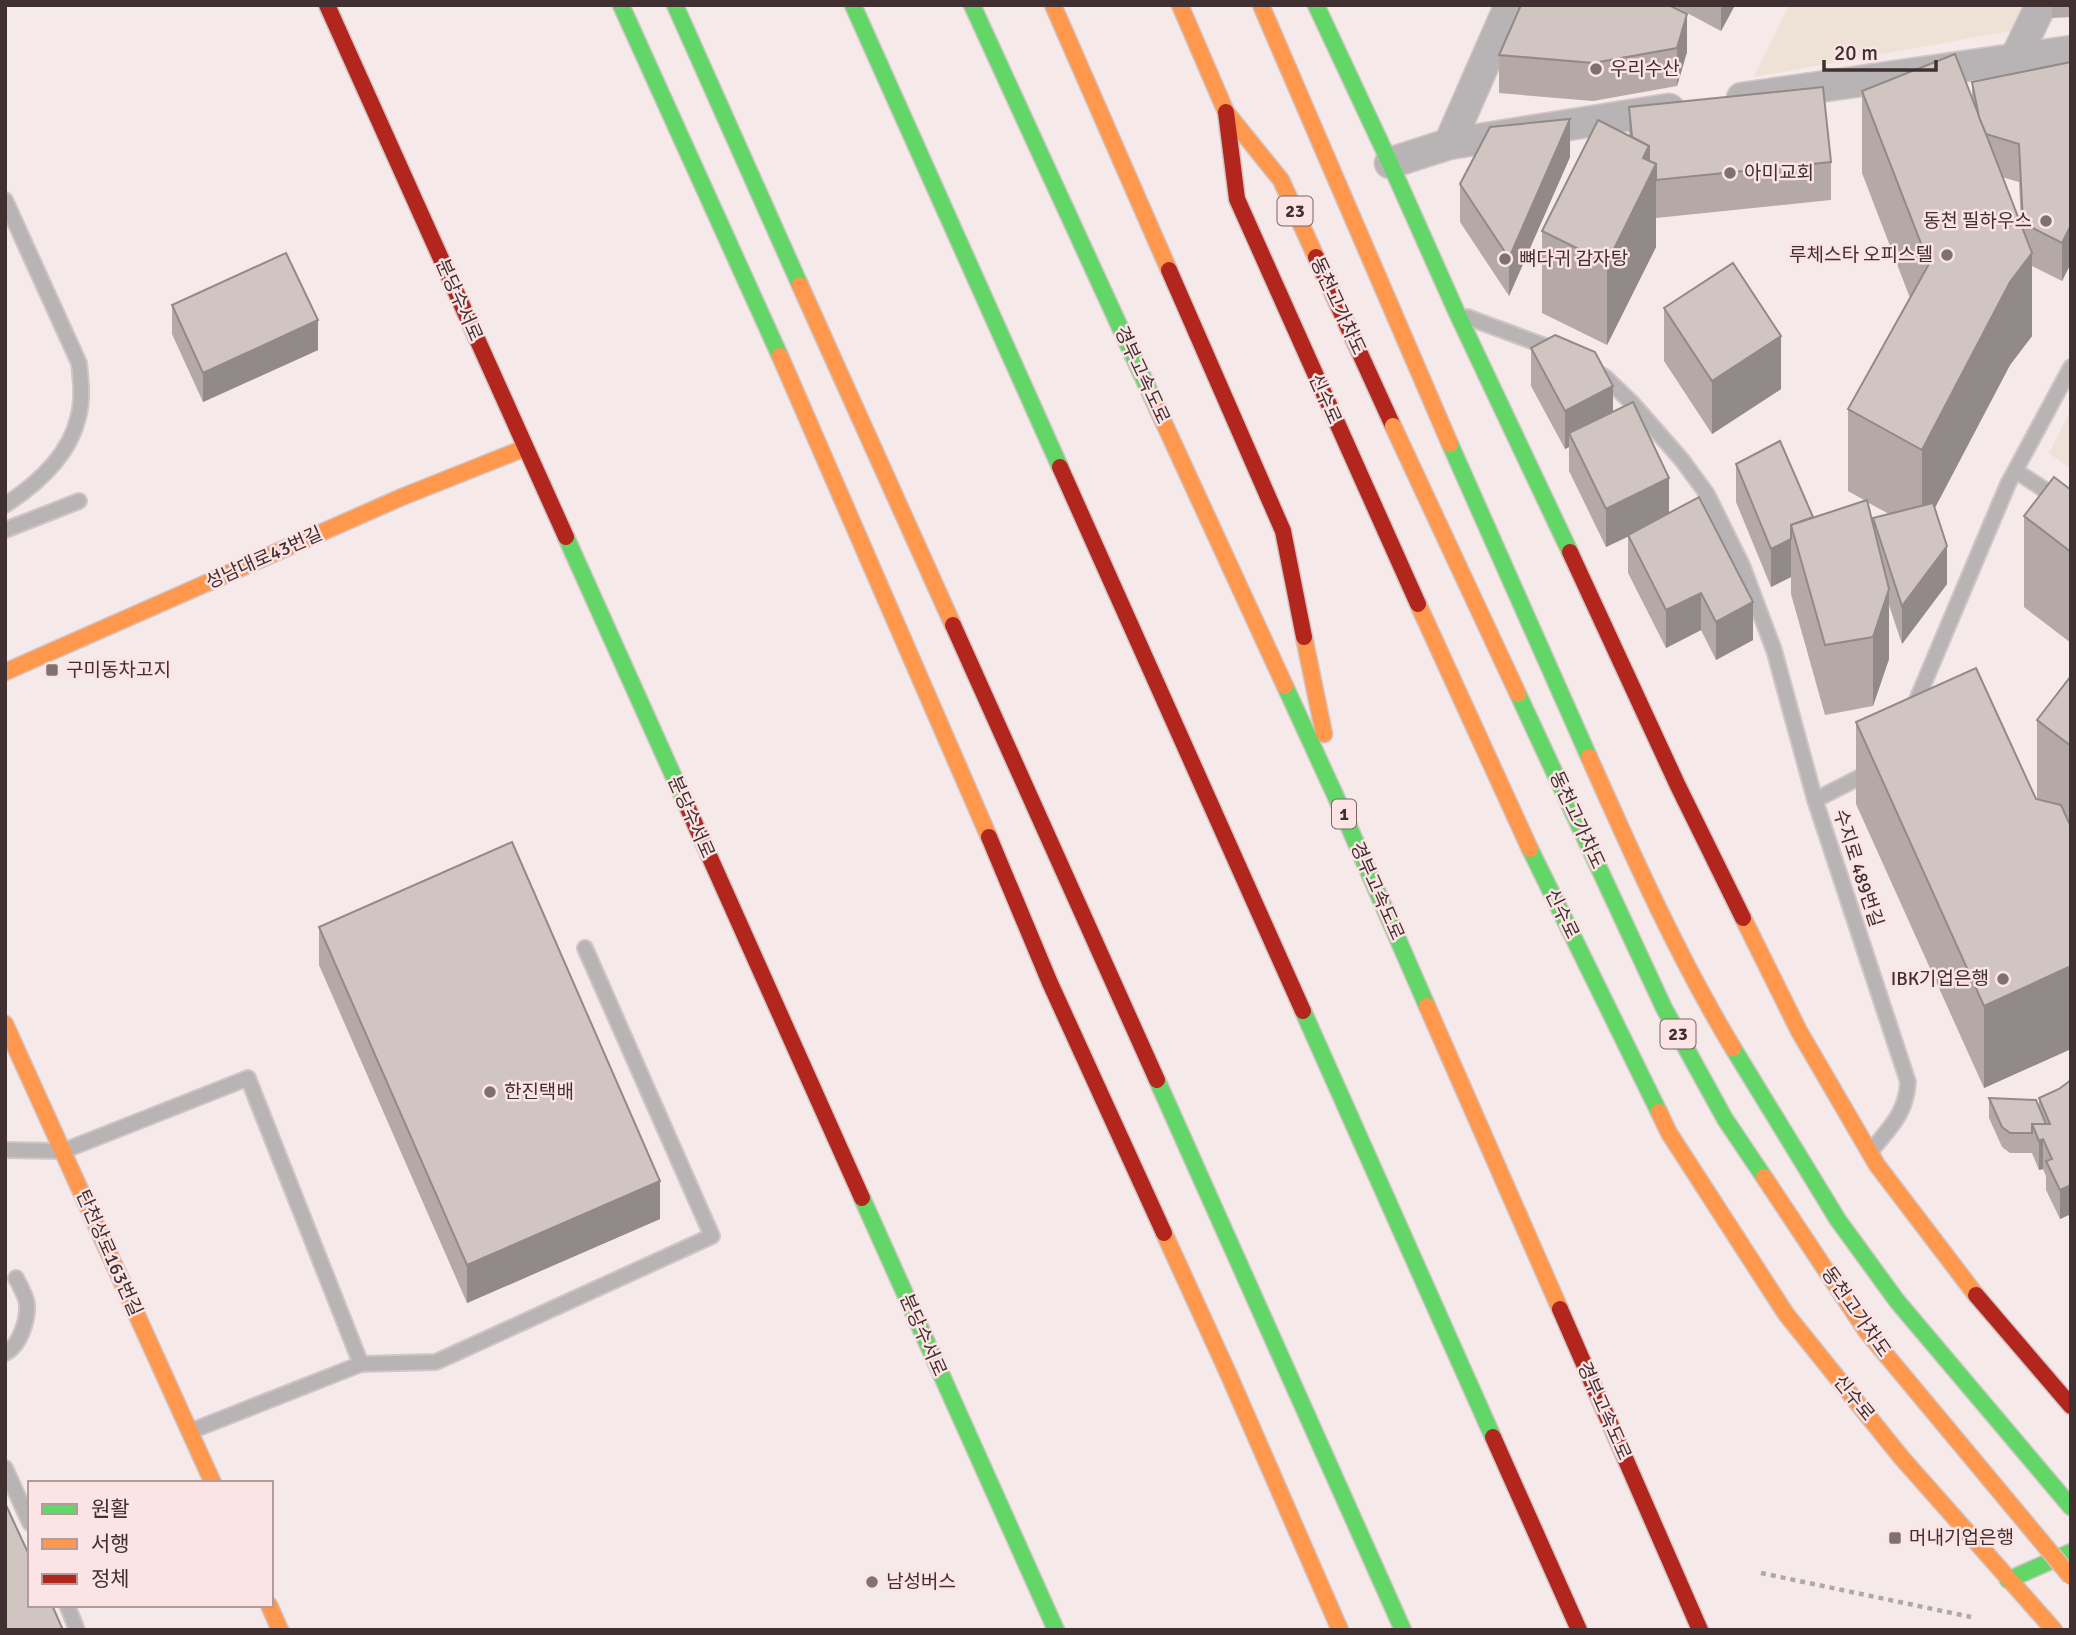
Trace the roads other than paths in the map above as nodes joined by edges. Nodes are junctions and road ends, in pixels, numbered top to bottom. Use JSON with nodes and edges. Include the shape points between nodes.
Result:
{"nodes":[{"id":1,"x":327,"y":5,"type":"edge"},
{"id":2,"x":621,"y":5,"type":"edge"},
{"id":3,"x":676,"y":5,"type":"edge"},
{"id":4,"x":853,"y":5,"type":"edge"},
{"id":5,"x":972,"y":5,"type":"edge"},
{"id":6,"x":1053,"y":5,"type":"edge"},
{"id":7,"x":1180,"y":5,"type":"edge"},
{"id":8,"x":1261,"y":5,"type":"edge"},
{"id":9,"x":1316,"y":5,"type":"edge"},
{"id":10,"x":1510,"y":5,"type":"edge"},
{"id":11,"x":2041,"y":5,"type":"edge"},
{"id":12,"x":2071,"y":51,"type":"edge"},
{"id":13,"x":2015,"y":59,"type":"junction"},
{"id":14,"x":1226,"y":112,"type":"junction"},
{"id":15,"x":1450,"y":144,"type":"junction"},
{"id":16,"x":1390,"y":163,"type":"junction"},
{"id":17,"x":5,"y":200,"type":"edge"},
{"id":18,"x":1457,"y":313,"type":"junction"},
{"id":19,"x":2071,"y":368,"type":"edge"},
{"id":20,"x":525,"y":448,"type":"junction"},
{"id":21,"x":2016,"y":471,"type":"junction"},
{"id":22,"x":79,"y":501,"type":"dead end"},
{"id":23,"x":5,"y":505,"type":"edge"},
{"id":24,"x":2071,"y":506,"type":"edge"},
{"id":25,"x":5,"y":530,"type":"edge"},
{"id":26,"x":5,"y":672,"type":"edge"},
{"id":27,"x":1909,"y":719,"type":"edge"},
{"id":28,"x":1883,"y":764,"type":"edge"},
{"id":29,"x":1336,"y":797,"type":"junction"},
{"id":30,"x":1815,"y":800,"type":"junction"},
{"id":31,"x":585,"y":948,"type":"dead end"},
{"id":32,"x":5,"y":1024,"type":"edge"},
{"id":33,"x":5,"y":1150,"type":"edge"},
{"id":34,"x":63,"y":1151,"type":"junction"},
{"id":35,"x":1870,"y":1152,"type":"junction"},
{"id":36,"x":16,"y":1278,"type":"dead end"},
{"id":37,"x":5,"y":1353,"type":"edge"},
{"id":38,"x":361,"y":1364,"type":"junction"},
{"id":39,"x":2071,"y":1406,"type":"edge"},
{"id":40,"x":190,"y":1431,"type":"junction"},
{"id":41,"x":5,"y":1468,"type":"edge"},
{"id":42,"x":212,"y":1481,"type":"edge"},
{"id":43,"x":2071,"y":1507,"type":"edge"},
{"id":44,"x":28,"y":1519,"type":"edge"},
{"id":45,"x":2071,"y":1552,"type":"edge"},
{"id":46,"x":2071,"y":1577,"type":"edge"},
{"id":47,"x":2008,"y":1580,"type":"junction"},
{"id":48,"x":67,"y":1607,"type":"edge"},
{"id":49,"x":270,"y":1607,"type":"edge"},
{"id":50,"x":77,"y":1630,"type":"edge"},
{"id":51,"x":280,"y":1630,"type":"edge"},
{"id":52,"x":1056,"y":1630,"type":"edge"},
{"id":53,"x":1340,"y":1630,"type":"edge"},
{"id":54,"x":1403,"y":1630,"type":"edge"},
{"id":55,"x":1579,"y":1630,"type":"edge"},
{"id":56,"x":1700,"y":1630,"type":"edge"},
{"id":57,"x":2054,"y":1630,"type":"edge"}],
"edges":[{"from":1,"to":20,"type":"main road","name":"분당수서로"},
{"from":2,"to":53,"type":"main road"},
{"from":3,"to":54,"type":"main road"},
{"from":4,"to":55,"type":"main road"},
{"from":5,"to":29,"type":"main road","name":"경부고속도로","number":"1"},
{"from":6,"to":29,"type":"main road","via":[[1283,531]]},
{"from":7,"to":14,"type":"main road","name":"동천고가차도","number":"23"},
{"from":8,"to":43,"type":"main road","name":"동천고가차도","number":"23","via":[[1643,878],[1714,1016],[1838,1220],[1896,1301]]},
{"from":9,"to":16,"type":"main road"},
{"from":10,"to":15,"type":"street"},
{"from":11,"to":13,"type":"street"},
{"from":12,"to":13,"type":"street"},
{"from":13,"to":15,"type":"street"},
{"from":14,"to":46,"type":"main road","name":"동천고가차도","number":"23","bridge":true,"via":[[1281,180],[1664,1008],[1725,1119],[1867,1332]]},
{"from":14,"to":47,"type":"main road","name":"신수로","via":[[1237,199],[1534,859],[1669,1133],[1786,1314]]},
{"from":15,"to":16,"type":"street"},
{"from":16,"to":18,"type":"main road"},
{"from":17,"to":23,"type":"lane","via":[[79,363],[81,387],[78,418],[53,465]]},
{"from":18,"to":30,"type":"lane","via":[[1563,353],[1605,377],[1707,494],[1742,565],[1774,650]]},
{"from":18,"to":35,"type":"main road","via":[[1678,786],[1793,1019]]},
{"from":19,"to":21,"type":"lane"},
{"from":20,"to":26,"type":"main road","name":"성남대로43번길","via":[[402,497]]},
{"from":20,"to":52,"type":"main road","name":"분당수서로"},
{"from":21,"to":24,"type":"lane"},
{"from":21,"to":27,"type":"lane"},
{"from":22,"to":25,"type":"lane"},
{"from":28,"to":30,"type":"lane","name":"수지로 489번길"},
{"from":29,"to":56,"type":"main road","name":"경부고속도로","number":"1"},
{"from":30,"to":35,"type":"lane","name":"수지로 489번길","via":[[1908,1082],[1903,1110]]},
{"from":31,"to":38,"type":"lane","via":[[712,1236],[436,1362]]},
{"from":32,"to":34,"type":"main road","name":"탄천상로163번길"},
{"from":33,"to":34,"type":"lane"},
{"from":34,"to":38,"type":"lane","via":[[248,1078]]},
{"from":34,"to":40,"type":"main road","name":"탄천상로163번길"},
{"from":35,"to":39,"type":"main road","via":[[1982,1303]]},
{"from":36,"to":37,"type":"lane","via":[[27,1303],[24,1329]]},
{"from":38,"to":40,"type":"lane"},
{"from":40,"to":42,"type":"main road","name":"탄천상로163번길"},
{"from":41,"to":44,"type":"lane"},
{"from":45,"to":47,"type":"main road"},
{"from":47,"to":57,"type":"main road","name":"신수로"},
{"from":48,"to":50,"type":"lane"},
{"from":49,"to":51,"type":"main road"}]}
